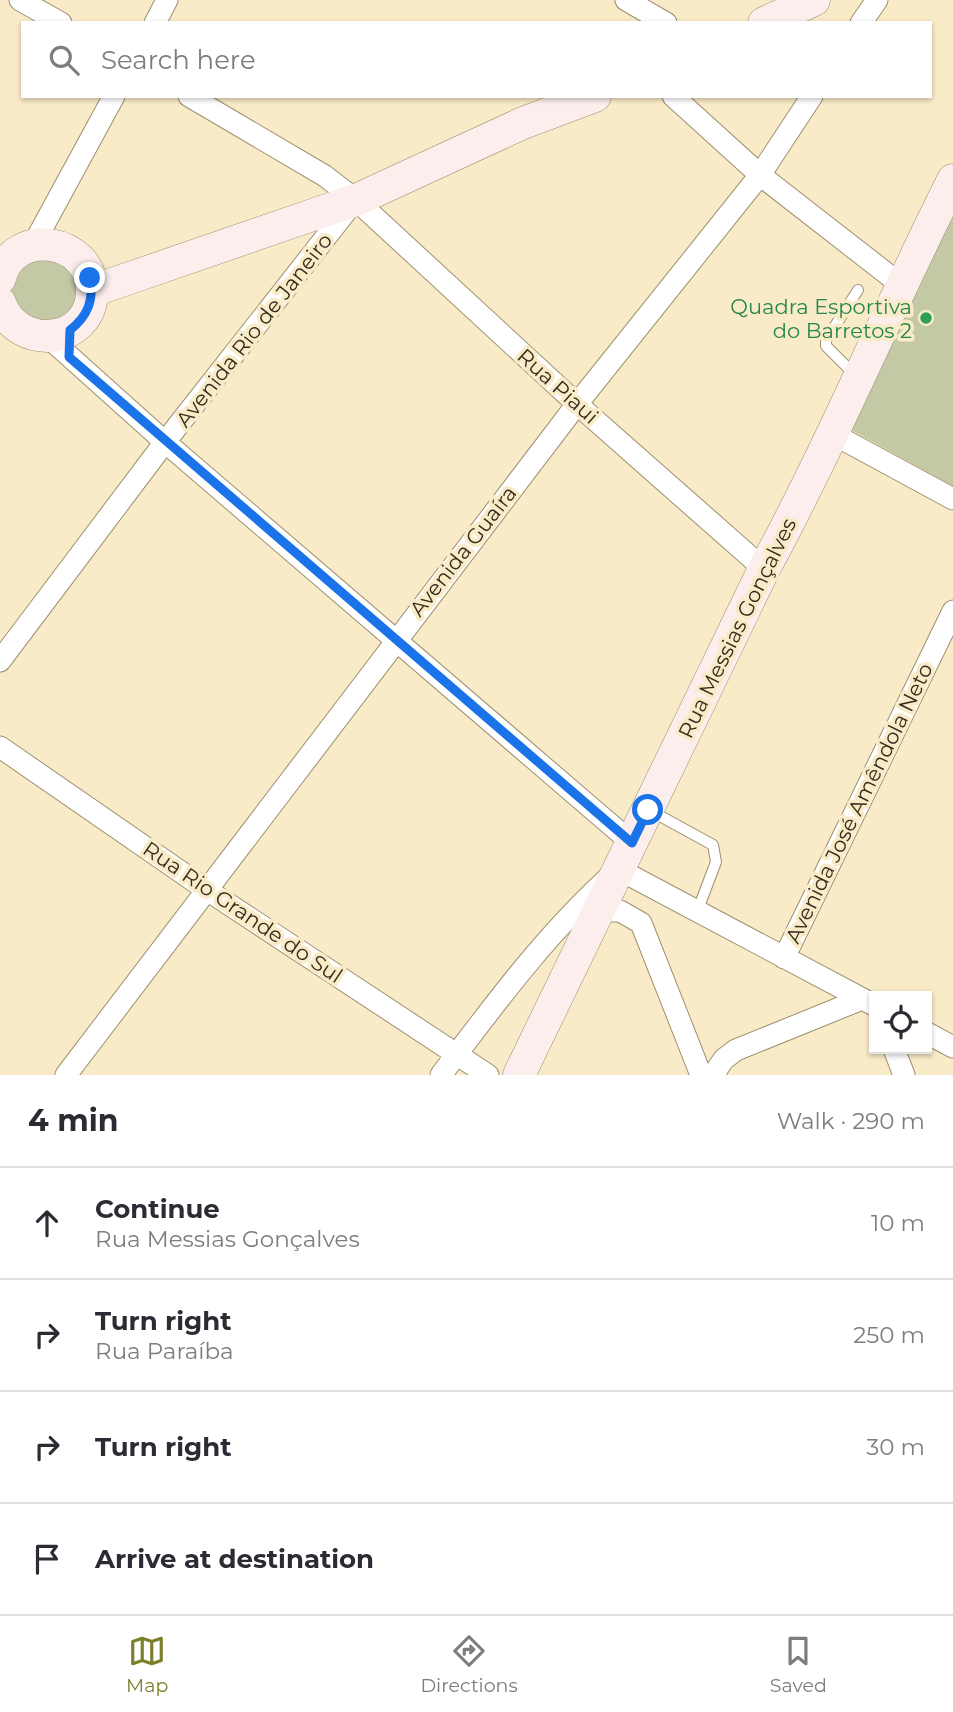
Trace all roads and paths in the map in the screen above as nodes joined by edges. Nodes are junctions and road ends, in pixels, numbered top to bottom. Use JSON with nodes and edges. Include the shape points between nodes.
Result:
{"nodes":[{"id":1,"x":20,"y":0,"type":"edge"},
{"id":2,"x":167,"y":0,"type":"edge"},
{"id":3,"x":626,"y":0,"type":"edge"},
{"id":4,"x":877,"y":0,"type":"edge"},
{"id":5,"x":806,"y":1,"type":"edge"},
{"id":6,"x":57,"y":21,"type":"edge"},
{"id":7,"x":156,"y":21,"type":"edge"},
{"id":8,"x":663,"y":21,"type":"edge"},
{"id":9,"x":768,"y":21,"type":"edge"},
{"id":10,"x":863,"y":21,"type":"edge"},
{"id":11,"x":113,"y":98,"type":"edge"},
{"id":12,"x":192,"y":98,"type":"edge"},
{"id":13,"x":590,"y":98,"type":"edge"},
{"id":14,"x":675,"y":98,"type":"edge"},
{"id":15,"x":812,"y":98,"type":"edge"},
{"id":16,"x":760,"y":175,"type":"junction"},
{"id":17,"x":953,"y":180,"type":"edge"},
{"id":18,"x":356,"y":200,"type":"junction"},
{"id":19,"x":33,"y":245,"type":"junction"},
{"id":20,"x":0,"y":278,"type":"edge"},
{"id":21,"x":900,"y":284,"type":"junction"},
{"id":22,"x":858,"y":290,"type":"dead end"},
{"id":23,"x":92,"y":291,"type":"junction"},
{"id":24,"x":3,"y":320,"type":"edge"},
{"id":25,"x":63,"y":342,"type":"junction"},
{"id":26,"x":858,"y":377,"type":"junction"},
{"id":27,"x":577,"y":404,"type":"junction"},
{"id":28,"x":833,"y":434,"type":"junction"},
{"id":29,"x":165,"y":442,"type":"junction"},
{"id":30,"x":953,"y":499,"type":"edge"},
{"id":31,"x":764,"y":569,"type":"junction"},
{"id":32,"x":953,"y":611,"type":"edge"},
{"id":33,"x":396,"y":639,"type":"junction"},
{"id":34,"x":0,"y":661,"type":"edge"},
{"id":35,"x":0,"y":747,"type":"edge"},
{"id":36,"x":648,"y":810,"type":"junction"},
{"id":37,"x":625,"y":856,"type":"junction"},
{"id":38,"x":207,"y":890,"type":"junction"},
{"id":39,"x":690,"y":908,"type":"junction"},
{"id":40,"x":597,"y":911,"type":"junction"},
{"id":41,"x":641,"y":923,"type":"junction"},
{"id":42,"x":784,"y":958,"type":"junction"},
{"id":43,"x":868,"y":1002,"type":"edge"},
{"id":44,"x":932,"y":1035,"type":"edge"},
{"id":45,"x":687,"y":1040,"type":"junction"},
{"id":46,"x":952,"y":1043,"type":"edge"},
{"id":47,"x":736,"y":1050,"type":"junction"},
{"id":48,"x":457,"y":1054,"type":"junction"},
{"id":49,"x":896,"y":1054,"type":"edge"},
{"id":50,"x":66,"y":1075,"type":"edge"},
{"id":51,"x":441,"y":1075,"type":"edge"},
{"id":52,"x":488,"y":1075,"type":"edge"},
{"id":53,"x":519,"y":1075,"type":"edge"},
{"id":54,"x":701,"y":1075,"type":"edge"},
{"id":55,"x":713,"y":1075,"type":"edge"},
{"id":56,"x":904,"y":1075,"type":"edge"}],
"edges":[{"from":1,"to":6,"type":"street"},
{"from":2,"to":7,"type":"street"},
{"from":3,"to":8,"type":"street"},
{"from":4,"to":10,"type":"street"},
{"from":5,"to":9,"type":"street"},
{"from":11,"to":19,"type":"street"},
{"from":12,"to":18,"type":"street","name":"Rua Piaui","via":[[325,176]]},
{"from":13,"to":18,"type":"street","via":[[523,123]]},
{"from":14,"to":16,"type":"street"},
{"from":15,"to":16,"type":"street","name":"Avenida Guaíra"},
{"from":16,"to":21,"type":"street"},
{"from":16,"to":27,"type":"street","name":"Avenida Guaíra"},
{"from":17,"to":21,"type":"street","name":"Rua Messias Gonçalves"},
{"from":18,"to":23,"type":"street"},
{"from":18,"to":27,"type":"street","name":"Rua Piaui"},
{"from":18,"to":29,"type":"street","name":"Avenida Rio de Janeiro"},
{"from":19,"to":20,"type":"street","via":[[9,260]]},
{"from":19,"to":23,"type":"street","via":[[50,244],[76,254],[85,265]]},
{"from":21,"to":26,"type":"street","name":"Rua Messias Gonçalves"},
{"from":22,"to":26,"type":"lane","via":[[826,346]]},
{"from":23,"to":25,"type":"street","via":[[87,312]]},
{"from":24,"to":25,"type":"street","via":[[31,336]]},
{"from":25,"to":29,"type":"street"},
{"from":26,"to":28,"type":"street","name":"Rua Messias Gonçalves"},
{"from":27,"to":31,"type":"street","name":"Rua Piaui"},
{"from":27,"to":33,"type":"street","name":"Avenida Guaíra"},
{"from":28,"to":30,"type":"street"},
{"from":28,"to":31,"type":"street","name":"Rua Messias Gonçalves"},
{"from":29,"to":33,"type":"street"},
{"from":29,"to":34,"type":"street","name":"Avenida Rio de Janeiro"},
{"from":31,"to":36,"type":"street","name":"Rua Messias Gonçalves"},
{"from":32,"to":42,"type":"street","name":"Avenida José Amêndola Neto"},
{"from":33,"to":37,"type":"street"},
{"from":33,"to":38,"type":"street","name":"Avenida Guaíra"},
{"from":35,"to":38,"type":"street","name":"Rua Rio Grande do Sul"},
{"from":36,"to":37,"type":"street","name":"Rua Messias Gonçalves"},
{"from":36,"to":39,"type":"lane","via":[[713,845],[716,862]]},
{"from":37,"to":39,"type":"street"},
{"from":37,"to":40,"type":"street","name":"Rua Messias Gonçalves"},
{"from":37,"to":48,"type":"street","via":[[511,983]]},
{"from":38,"to":48,"type":"street","name":"Rua Rio Grande do Sul"},
{"from":38,"to":50,"type":"street","name":"Avenida Guaíra"},
{"from":39,"to":41,"type":"street","via":[[660,907]]},
{"from":39,"to":42,"type":"street"},
{"from":40,"to":41,"type":"street","via":[[620,911]]},
{"from":40,"to":53,"type":"street","name":"Rua Messias Gonçalves"},
{"from":41,"to":45,"type":"street"},
{"from":42,"to":43,"type":"street"},
{"from":43,"to":47,"type":"street"},
{"from":44,"to":46,"type":"street"},
{"from":45,"to":47,"type":"street","via":[[710,1049]]},
{"from":45,"to":54,"type":"street"},
{"from":47,"to":55,"type":"street"},
{"from":48,"to":51,"type":"street"},
{"from":48,"to":52,"type":"street","name":"Rua Rio Grande do Sul"},
{"from":49,"to":56,"type":"street"}]}
